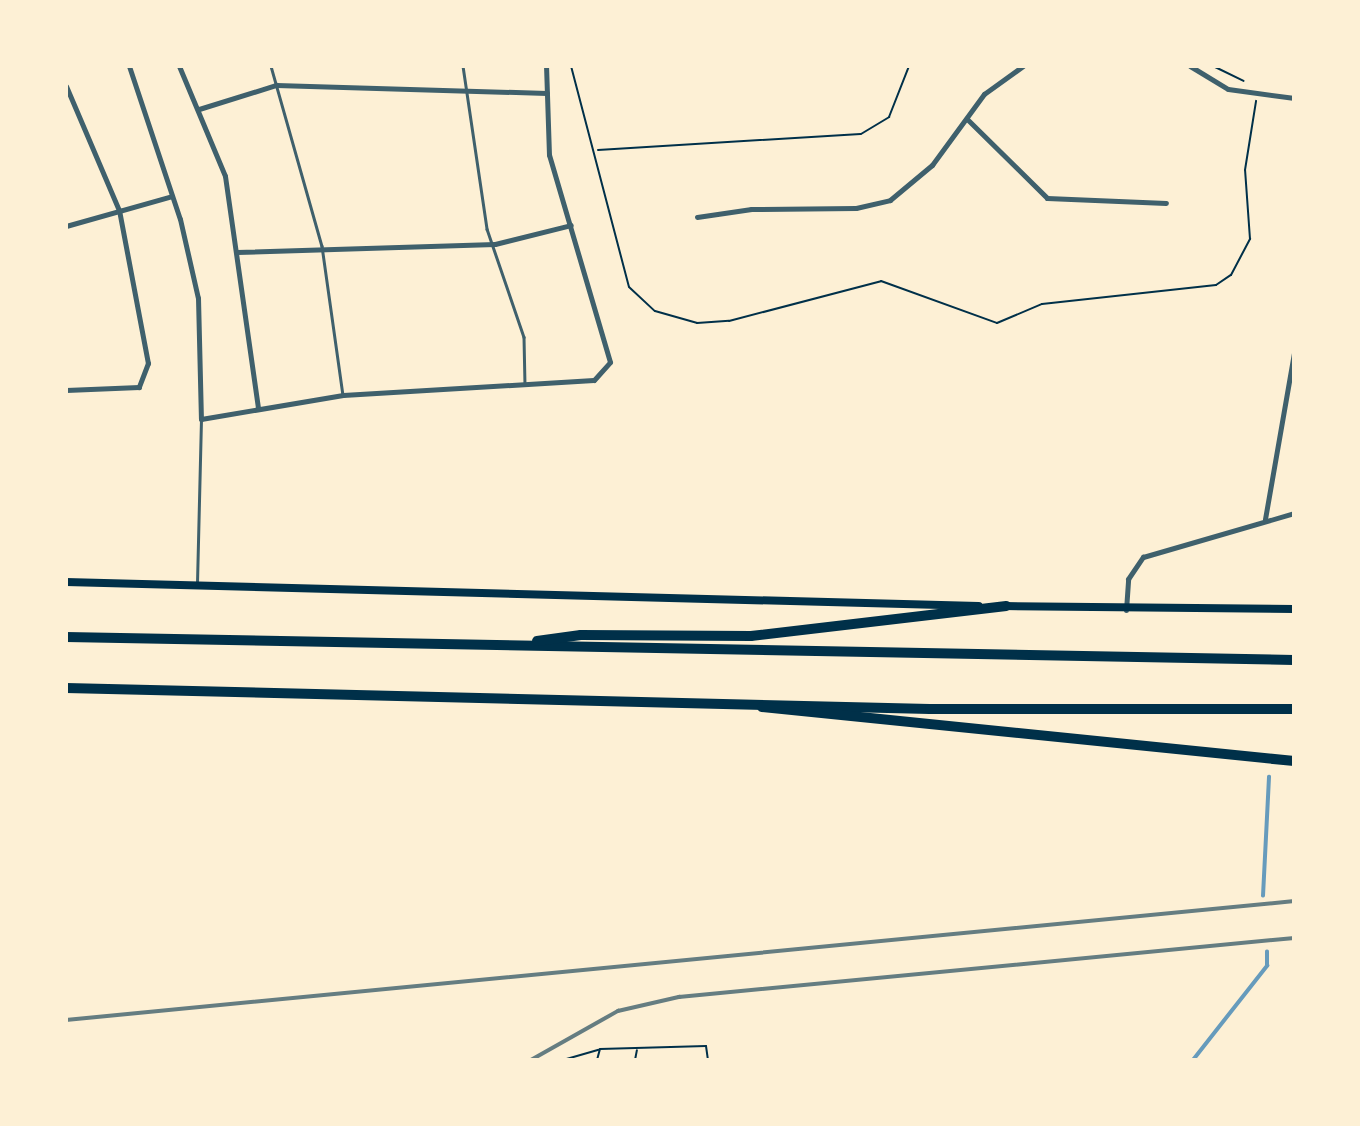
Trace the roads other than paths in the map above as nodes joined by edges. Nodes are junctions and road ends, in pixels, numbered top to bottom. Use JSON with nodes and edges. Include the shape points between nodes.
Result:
{"nodes":[{"id":1,"x":129,"y":66,"type":"edge"},
{"id":2,"x":179,"y":66,"type":"edge"},
{"id":3,"x":271,"y":66,"type":"edge"},
{"id":4,"x":463,"y":66,"type":"edge"},
{"id":5,"x":546,"y":66,"type":"edge"},
{"id":6,"x":1023,"y":66,"type":"edge"},
{"id":7,"x":1190,"y":66,"type":"edge"},
{"id":8,"x":276,"y":85,"type":"junction"},
{"id":9,"x":66,"y":86,"type":"edge"},
{"id":10,"x":462,"y":89,"type":"junction"},
{"id":11,"x":547,"y":93,"type":"junction"},
{"id":12,"x":1293,"y":98,"type":"edge"},
{"id":13,"x":199,"y":109,"type":"junction"},
{"id":14,"x":967,"y":119,"type":"junction"},
{"id":15,"x":1293,"y":132,"type":"edge"},
{"id":16,"x":172,"y":196,"type":"junction"},
{"id":17,"x":1293,"y":202,"type":"edge"},
{"id":18,"x":1166,"y":203,"type":"dead end"},
{"id":19,"x":119,"y":210,"type":"junction"},
{"id":20,"x":697,"y":217,"type":"dead end"},
{"id":21,"x":571,"y":225,"type":"junction"},
{"id":22,"x":66,"y":226,"type":"edge"},
{"id":23,"x":495,"y":244,"type":"junction"},
{"id":24,"x":322,"y":246,"type":"junction"},
{"id":25,"x":237,"y":252,"type":"junction"},
{"id":26,"x":1293,"y":352,"type":"edge"},
{"id":27,"x":525,"y":384,"type":"junction"},
{"id":28,"x":66,"y":390,"type":"edge"},
{"id":29,"x":343,"y":396,"type":"junction"},
{"id":30,"x":258,"y":408,"type":"junction"},
{"id":31,"x":201,"y":419,"type":"junction"},
{"id":32,"x":1293,"y":513,"type":"edge"},
{"id":33,"x":1265,"y":519,"type":"junction"},
{"id":34,"x":66,"y":582,"type":"edge"},
{"id":35,"x":197,"y":585,"type":"junction"},
{"id":36,"x":1006,"y":606,"type":"junction"},
{"id":37,"x":1293,"y":609,"type":"edge"},
{"id":38,"x":1126,"y":610,"type":"junction"},
{"id":39,"x":66,"y":630,"type":"edge"},
{"id":40,"x":66,"y":637,"type":"edge"},
{"id":41,"x":107,"y":638,"type":"junction"},
{"id":42,"x":510,"y":645,"type":"junction"},
{"id":43,"x":1293,"y":660,"type":"edge"},
{"id":44,"x":66,"y":688,"type":"edge"},
{"id":45,"x":720,"y":699,"type":"junction"},
{"id":46,"x":1293,"y":709,"type":"edge"},
{"id":47,"x":1293,"y":761,"type":"edge"}],
"edges":[{"from":1,"to":16,"type":"street"},
{"from":2,"to":13,"type":"street"},
{"from":3,"to":8,"type":"lane"},
{"from":4,"to":10,"type":"lane"},
{"from":5,"to":11,"type":"street"},
{"from":6,"to":14,"type":"street","via":[[984,94]]},
{"from":7,"to":12,"type":"street","via":[[1215,85],[1256,96]]},
{"from":8,"to":10,"type":"street"},
{"from":8,"to":13,"type":"street"},
{"from":8,"to":24,"type":"lane"},
{"from":9,"to":19,"type":"street"},
{"from":10,"to":11,"type":"street"},
{"from":10,"to":23,"type":"lane","via":[[487,229]]},
{"from":11,"to":21,"type":"street","via":[[549,155]]},
{"from":13,"to":25,"type":"street","via":[[225,176]]},
{"from":14,"to":18,"type":"street","via":[[1047,198]]},
{"from":14,"to":20,"type":"street","via":[[916,183],[890,200],[856,208],[751,209]]},
{"from":15,"to":17,"type":"street"},
{"from":16,"to":19,"type":"street"},
{"from":16,"to":31,"type":"street","via":[[198,298]]},
{"from":19,"to":22,"type":"street"},
{"from":19,"to":28,"type":"street","via":[[131,254],[148,377],[127,391]]},
{"from":21,"to":23,"type":"street"},
{"from":21,"to":27,"type":"street","via":[[610,362],[594,380]]},
{"from":23,"to":24,"type":"street"},
{"from":23,"to":27,"type":"lane","via":[[524,337]]},
{"from":24,"to":25,"type":"street"},
{"from":24,"to":29,"type":"lane"},
{"from":25,"to":30,"type":"street"},
{"from":26,"to":33,"type":"street"},
{"from":27,"to":29,"type":"street"},
{"from":29,"to":30,"type":"street"},
{"from":30,"to":31,"type":"street"},
{"from":31,"to":35,"type":"lane"},
{"from":32,"to":33,"type":"street"},
{"from":33,"to":38,"type":"street","via":[[1143,557],[1128,579]]},
{"from":34,"to":35,"type":"main road"},
{"from":35,"to":36,"type":"main road"},
{"from":36,"to":38,"type":"main road"},
{"from":36,"to":42,"type":"highway","via":[[765,635],[581,635]]},
{"from":37,"to":38,"type":"main road"},
{"from":39,"to":41,"type":"highway"},
{"from":40,"to":41,"type":"highway"},
{"from":41,"to":42,"type":"highway"},
{"from":42,"to":43,"type":"highway"},
{"from":44,"to":45,"type":"highway"},
{"from":45,"to":46,"type":"highway","via":[[930,709]]},
{"from":45,"to":47,"type":"highway"}]}
